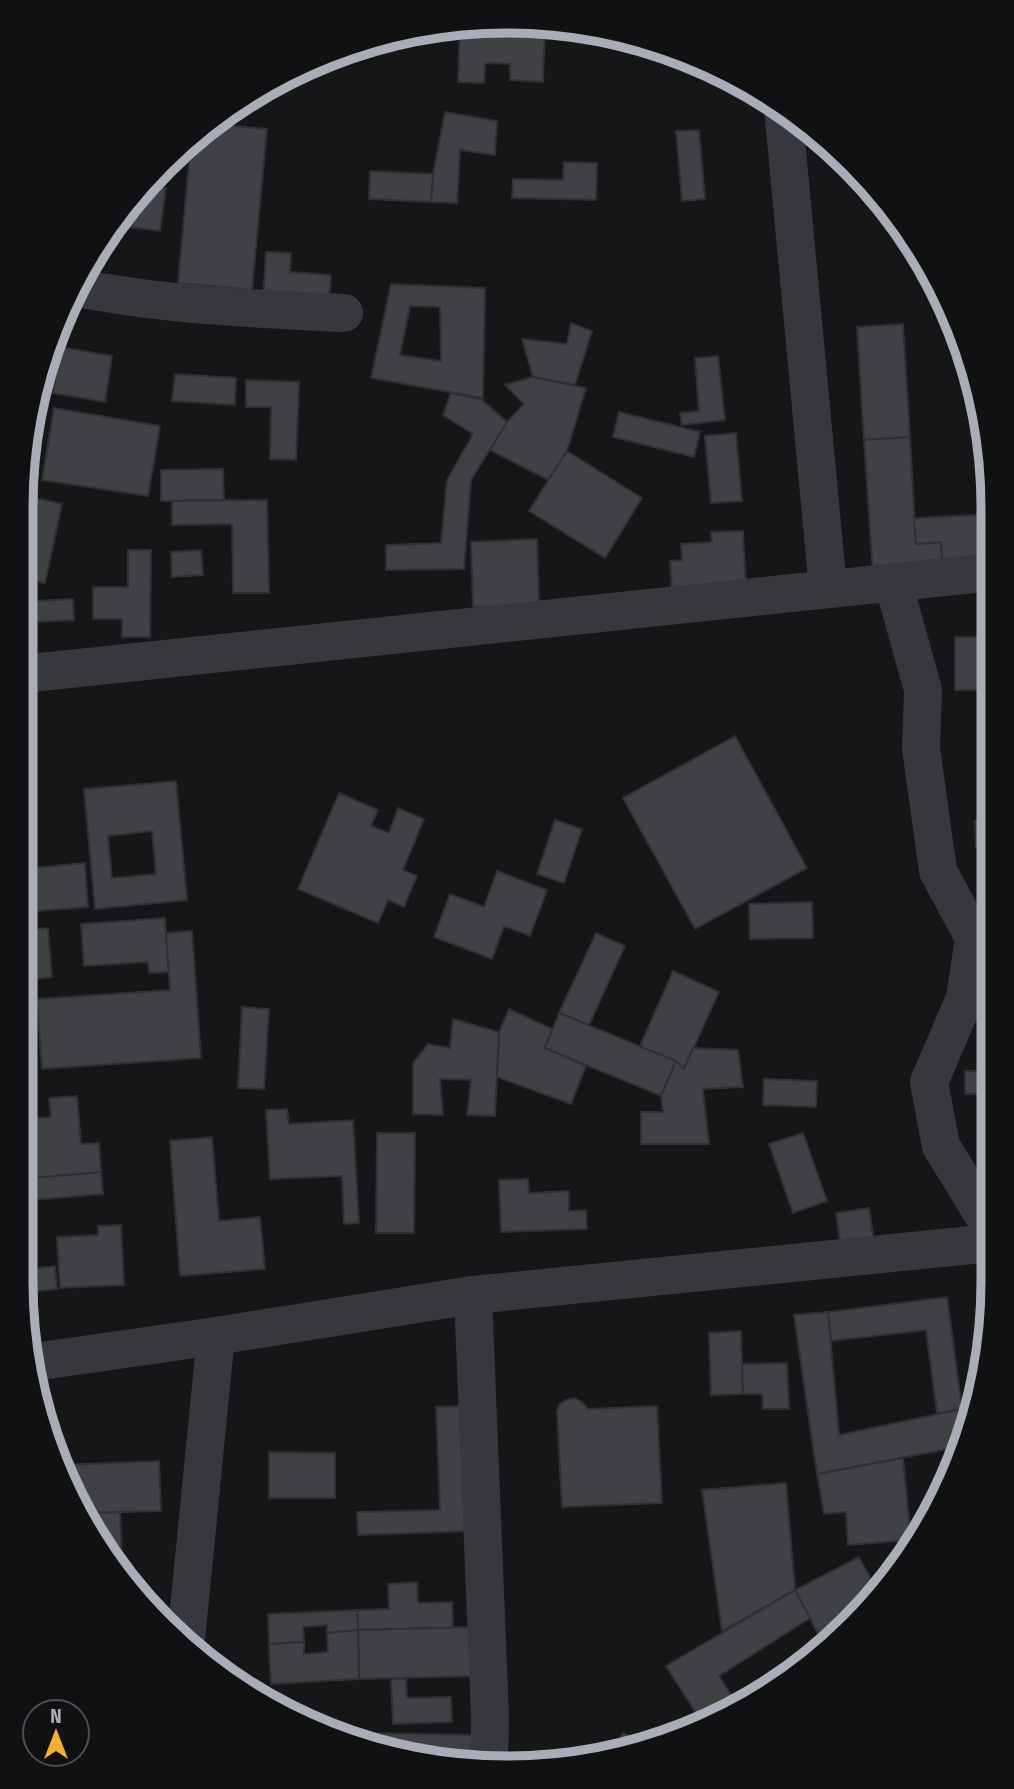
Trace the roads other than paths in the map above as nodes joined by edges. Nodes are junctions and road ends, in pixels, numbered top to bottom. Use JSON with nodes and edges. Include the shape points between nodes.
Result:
{"nodes":[{"id":1,"x":784,"y":123,"type":"edge"},
{"id":2,"x":86,"y":290,"type":"edge"},
{"id":3,"x":344,"y":313,"type":"dead end"},
{"id":4,"x":981,"y":573,"type":"edge"},
{"id":5,"x":892,"y":583,"type":"junction"},
{"id":6,"x":828,"y":589,"type":"junction"},
{"id":7,"x":33,"y":673,"type":"edge"},
{"id":8,"x":981,"y":1211,"type":"edge"},
{"id":9,"x":981,"y":1244,"type":"edge"},
{"id":10,"x":472,"y":1295,"type":"junction"},
{"id":11,"x":216,"y":1336,"type":"junction"},
{"id":12,"x":40,"y":1361,"type":"edge"},
{"id":13,"x":187,"y":1631,"type":"edge"},
{"id":14,"x":489,"y":1755,"type":"edge"}],
"edges":[{"from":1,"to":6,"type":"street"},
{"from":2,"to":3,"type":"street","via":[[225,308]]},
{"from":4,"to":5,"type":"street"},
{"from":5,"to":6,"type":"street"},
{"from":5,"to":8,"type":"street","via":[[923,690],[921,748],[938,872],[974,938],[965,998],[929,1082],[941,1146]]},
{"from":6,"to":7,"type":"street"},
{"from":9,"to":10,"type":"street"},
{"from":10,"to":11,"type":"street"},
{"from":10,"to":14,"type":"street"},
{"from":11,"to":12,"type":"street"},
{"from":11,"to":13,"type":"street"}]}
